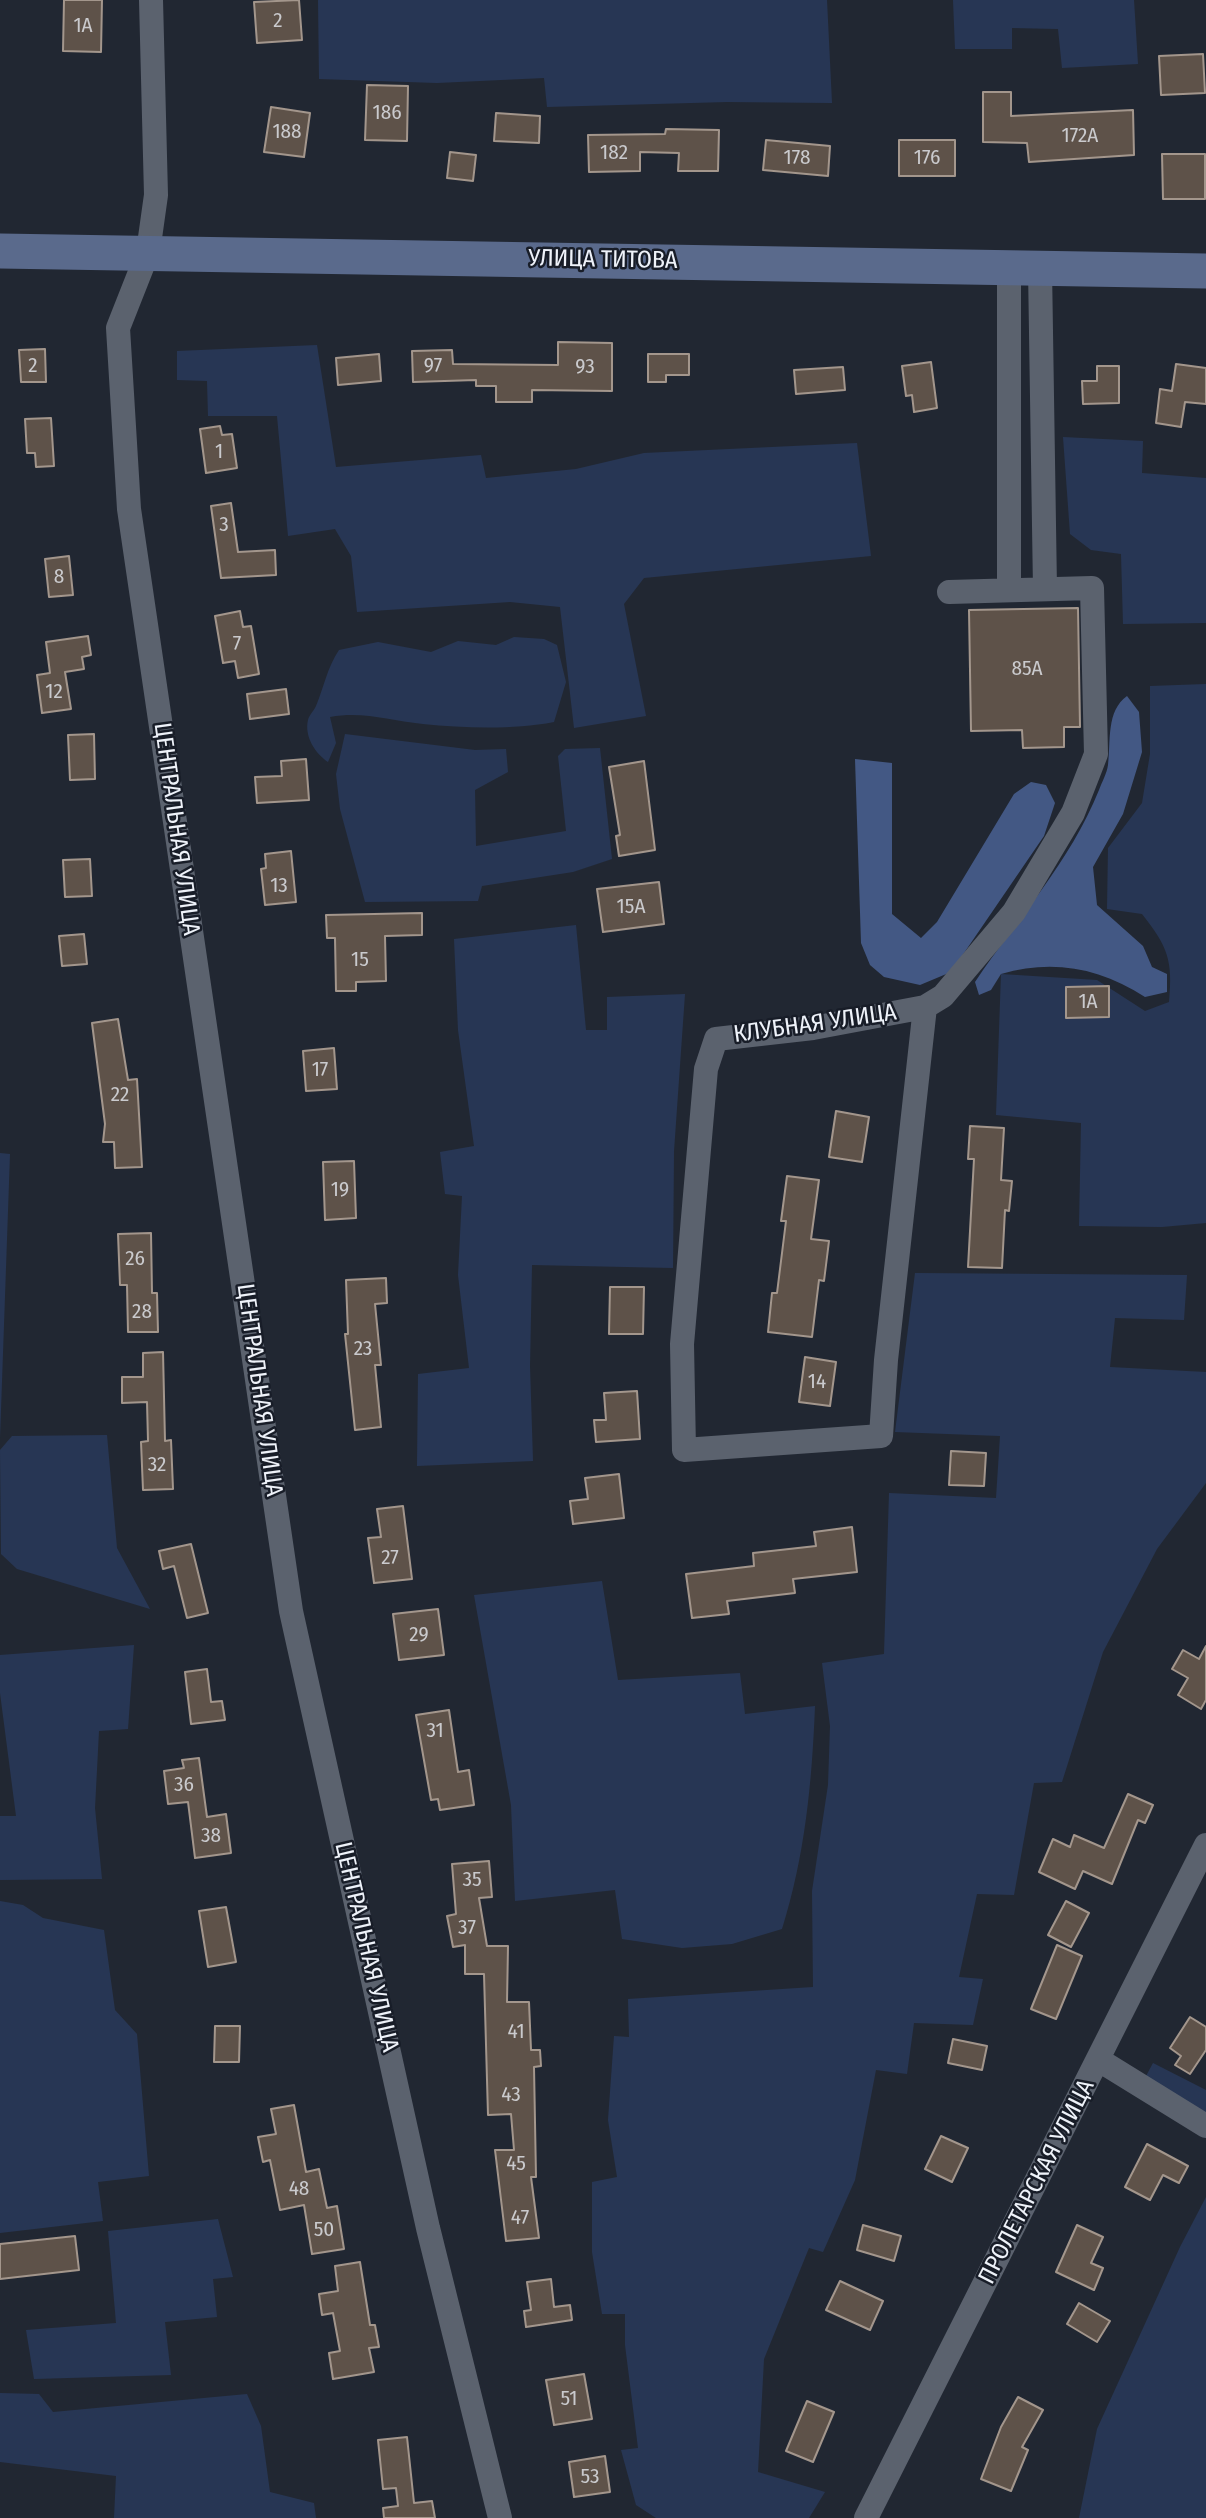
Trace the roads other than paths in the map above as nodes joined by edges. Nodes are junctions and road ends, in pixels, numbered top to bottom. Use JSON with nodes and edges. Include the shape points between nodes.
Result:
{"nodes":[{"id":1,"x":151,"y":0,"type":"edge"},
{"id":2,"x":0,"y":251,"type":"edge"},
{"id":3,"x":148,"y":252,"type":"junction"},
{"id":4,"x":1025,"y":268,"type":"junction"},
{"id":5,"x":1206,"y":271,"type":"edge"},
{"id":6,"x":1045,"y":589,"type":"junction"},
{"id":7,"x":1009,"y":590,"type":"junction"},
{"id":8,"x":949,"y":592,"type":"dead end"},
{"id":9,"x":925,"y":1007,"type":"junction"},
{"id":10,"x":1206,"y":1845,"type":"edge"},
{"id":11,"x":1099,"y":2060,"type":"junction"},
{"id":12,"x":1206,"y":2126,"type":"edge"},
{"id":13,"x":500,"y":2518,"type":"edge"},
{"id":14,"x":866,"y":2518,"type":"edge"}],
"edges":[{"from":1,"to":3,"type":"street","name":"ЦЕНТРАЛЬНАЯ УЛИЦА","via":[[156,195]]},
{"from":2,"to":3,"type":"main road","name":"УЛИЦА ТИТОВА"},
{"from":3,"to":4,"type":"main road","name":"УЛИЦА ТИТОВА"},
{"from":3,"to":13,"type":"street","name":"ЦЕНТРАЛЬНАЯ УЛИЦА","via":[[118,328],[129,509],[291,1611],[428,2228]]},
{"from":4,"to":5,"type":"main road","name":"УЛИЦА ТИТОВА"},
{"from":4,"to":6,"type":"street"},
{"from":4,"to":7,"type":"street"},
{"from":6,"to":7,"type":"street"},
{"from":6,"to":9,"type":"street","via":[[1092,588],[1096,754],[1073,813],[1014,912],[943,996]]},
{"from":7,"to":8,"type":"street"},
{"from":9,"to":9,"type":"street","name":"КЛУБНАЯ УЛИЦА","via":[[881,1436],[684,1450],[683,1330],[706,1069],[716,1039],[813,1028]]},
{"from":10,"to":11,"type":"street","name":"ПРОЛЕТАРСКАЯ УЛИЦА"},
{"from":11,"to":12,"type":"street"},
{"from":11,"to":14,"type":"street","name":"ПРОЛЕТАРСКАЯ УЛИЦА"}]}
